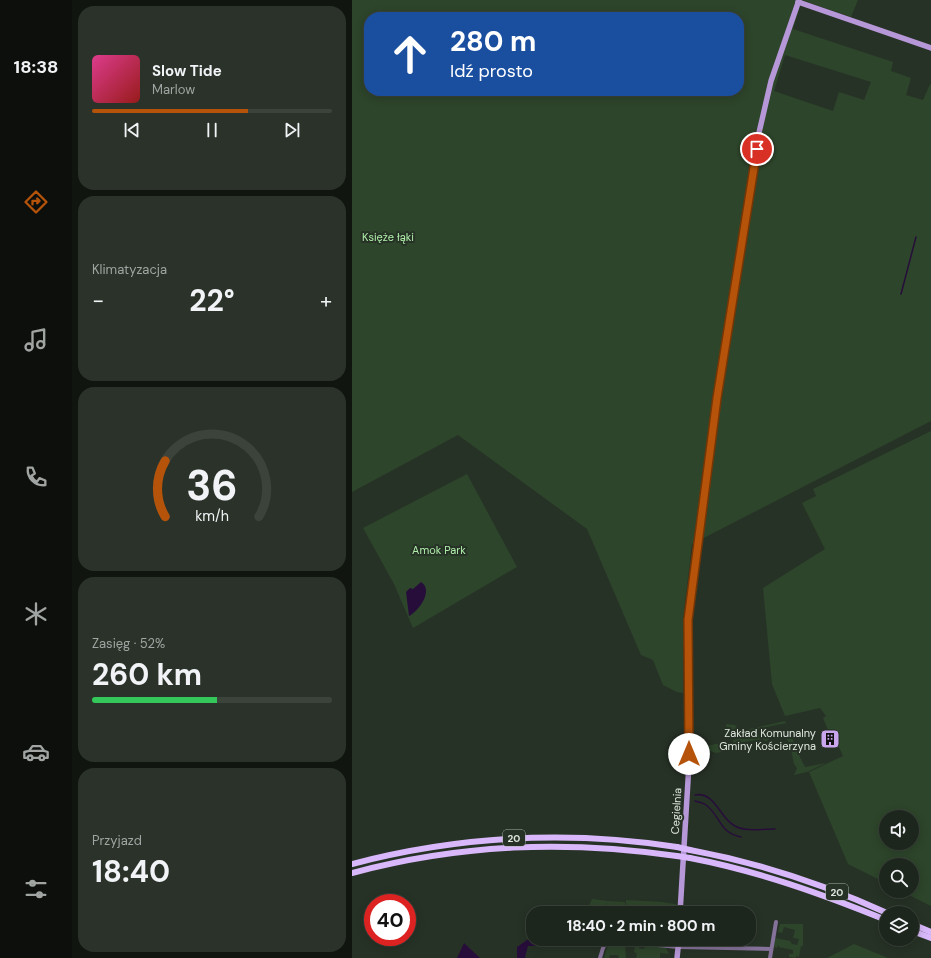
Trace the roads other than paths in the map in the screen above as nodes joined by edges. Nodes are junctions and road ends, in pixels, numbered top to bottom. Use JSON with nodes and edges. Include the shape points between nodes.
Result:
{"nodes":[{"id":1,"x":798,"y":1,"type":"edge"},
{"id":2,"x":931,"y":48,"type":"edge"},
{"id":3,"x":352,"y":864,"type":"edge"},
{"id":4,"x":352,"y":873,"type":"edge"},
{"id":5,"x":680,"y":906,"type":"edge"},
{"id":6,"x":879,"y":910,"type":"edge"},
{"id":7,"x":879,"y":917,"type":"edge"},
{"id":8,"x":776,"y":922,"type":"dead end"},
{"id":9,"x":919,"y":927,"type":"edge"},
{"id":10,"x":931,"y":932,"type":"edge"},
{"id":11,"x":919,"y":934,"type":"edge"},
{"id":12,"x":931,"y":938,"type":"edge"},
{"id":13,"x":678,"y":947,"type":"junction"},
{"id":14,"x":772,"y":949,"type":"junction"},
{"id":15,"x":600,"y":958,"type":"edge"},
{"id":16,"x":678,"y":958,"type":"edge"},
{"id":17,"x":770,"y":958,"type":"edge"}],
"edges":[{"from":1,"to":2,"type":"street"},
{"from":1,"to":5,"type":"street","name":"Cegielnia","via":[[769,90],[758,137],[697,543],[688,620],[689,764]]},
{"from":3,"to":6,"type":"main road","number":"20","bridge":true,"via":[[424,848],[472,841],[592,838],[640,842],[736,859],[772,869],[828,888]]},
{"from":4,"to":7,"type":"main road","number":"20","bridge":true,"via":[[425,856],[460,851],[538,846],[603,848],[690,858],[745,870]]},
{"from":8,"to":14,"type":"street"},
{"from":9,"to":10,"type":"main road"},
{"from":11,"to":12,"type":"main road"},
{"from":13,"to":14,"type":"street"},
{"from":13,"to":15,"type":"street","via":[[614,940],[606,943]]},
{"from":13,"to":16,"type":"street"},
{"from":14,"to":17,"type":"street"}]}
